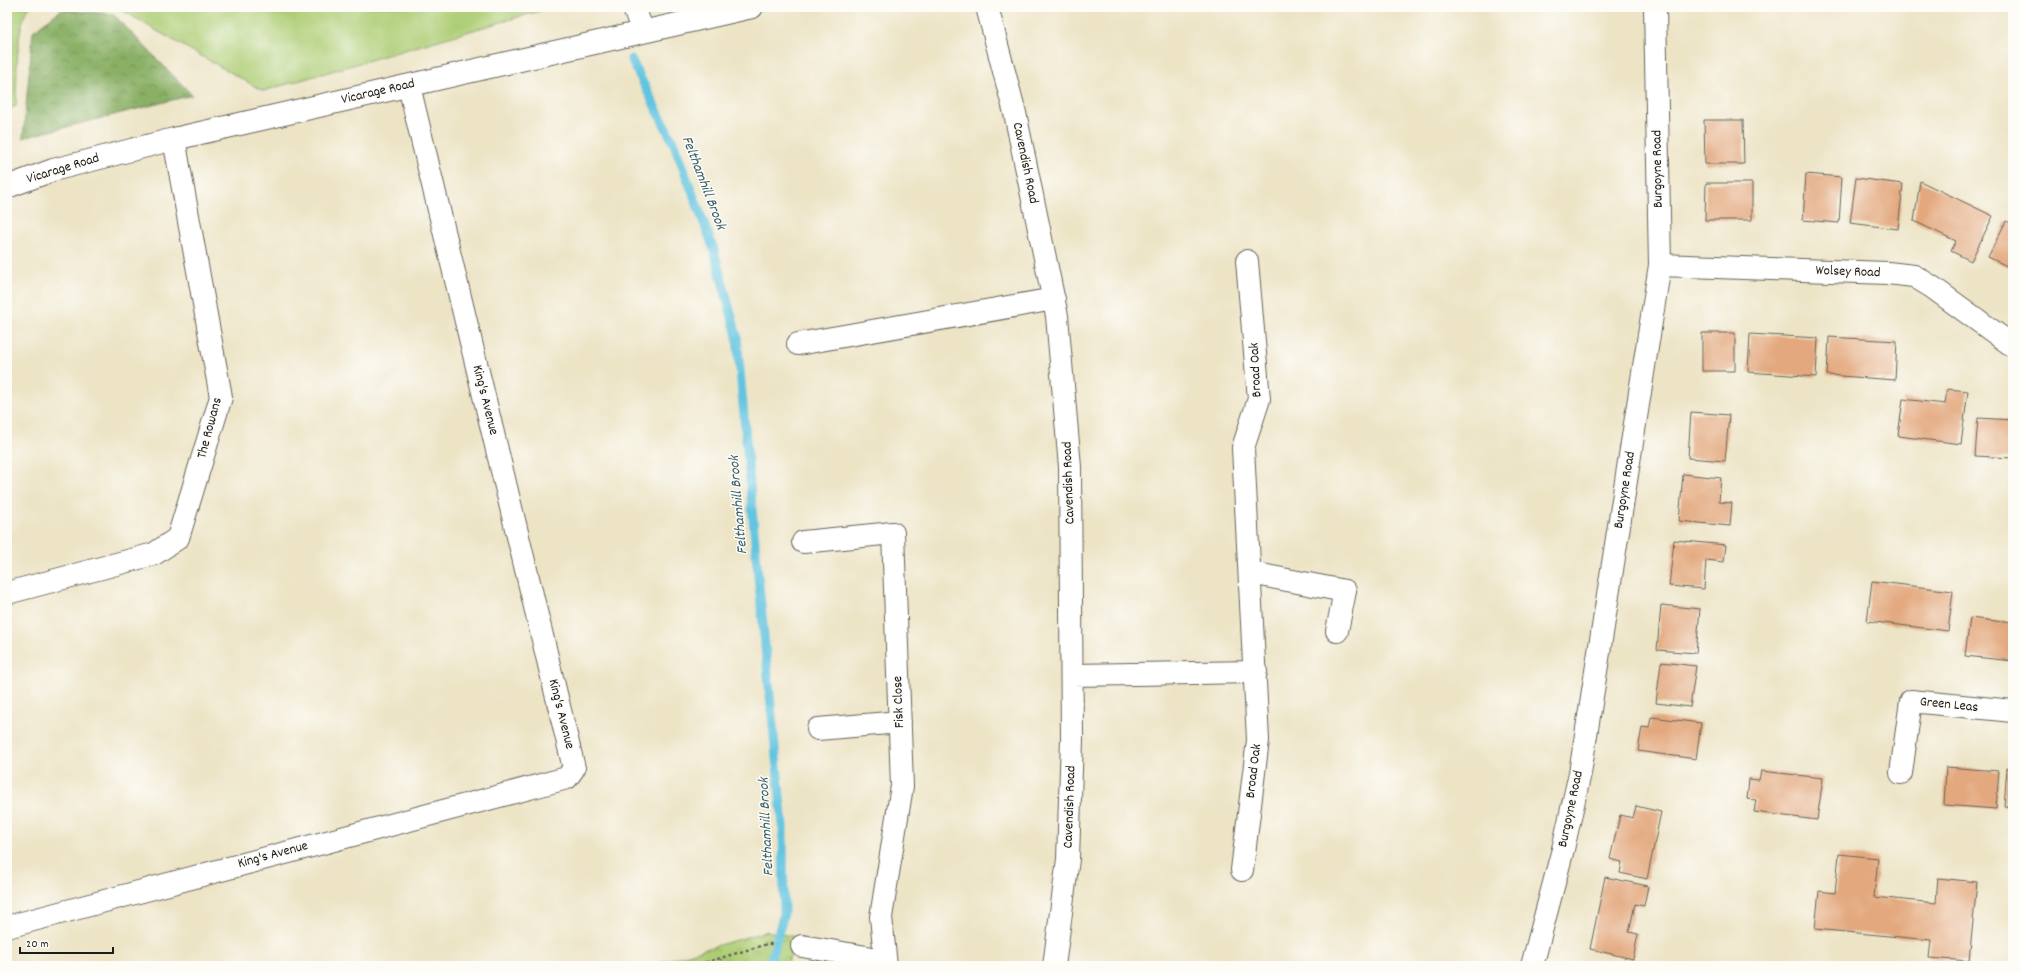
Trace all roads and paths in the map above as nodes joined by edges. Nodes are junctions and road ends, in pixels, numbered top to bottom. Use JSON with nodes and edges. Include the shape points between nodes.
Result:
{"nodes":[{"id":1,"x":633,"y":7,"type":"edge"},
{"id":2,"x":752,"y":7,"type":"edge"},
{"id":3,"x":987,"y":7,"type":"edge"},
{"id":4,"x":1654,"y":7,"type":"edge"},
{"id":5,"x":643,"y":30,"type":"junction"},
{"id":6,"x":409,"y":86,"type":"junction"},
{"id":7,"x":174,"y":139,"type":"junction"},
{"id":8,"x":7,"y":187,"type":"edge"},
{"id":9,"x":1247,"y":261,"type":"dead end"},
{"id":10,"x":1660,"y":266,"type":"junction"},
{"id":11,"x":1054,"y":299,"type":"junction"},
{"id":12,"x":798,"y":344,"type":"dead end"},
{"id":13,"x":2013,"y":346,"type":"edge"},
{"id":14,"x":803,"y":542,"type":"dead end"},
{"id":15,"x":1251,"y":573,"type":"junction"},
{"id":16,"x":7,"y":593,"type":"edge"},
{"id":17,"x":1337,"y":631,"type":"dead end"},
{"id":18,"x":1256,"y":672,"type":"junction"},
{"id":19,"x":1072,"y":675,"type":"junction"},
{"id":20,"x":2013,"y":711,"type":"edge"},
{"id":21,"x":900,"y":722,"type":"junction"},
{"id":22,"x":818,"y":729,"type":"dead end"},
{"id":23,"x":1901,"y":773,"type":"dead end"},
{"id":24,"x":1242,"y":870,"type":"dead end"},
{"id":25,"x":7,"y":927,"type":"edge"},
{"id":26,"x":767,"y":944,"type":"dead end"},
{"id":27,"x":802,"y":946,"type":"dead end"},
{"id":28,"x":721,"y":958,"type":"junction"},
{"id":29,"x":885,"y":963,"type":"edge"},
{"id":30,"x":694,"y":966,"type":"edge"},
{"id":31,"x":719,"y":966,"type":"edge"},
{"id":32,"x":1054,"y":966,"type":"edge"},
{"id":33,"x":1532,"y":966,"type":"edge"}],
"edges":[{"from":1,"to":5,"type":"street"},
{"from":2,"to":5,"type":"street","name":"Vicarage Road"},
{"from":3,"to":11,"type":"street","name":"Cavendish Road","via":[[1015,112]]},
{"from":4,"to":10,"type":"street","name":"Burgoyne Road"},
{"from":5,"to":6,"type":"street","name":"Vicarage Road"},
{"from":6,"to":7,"type":"street","name":"Vicarage Road"},
{"from":6,"to":25,"type":"street","name":"King's Avenue","via":[[574,768],[567,778]]},
{"from":7,"to":8,"type":"street","name":"Vicarage Road","via":[[53,170]]},
{"from":7,"to":16,"type":"street","name":"The Rowans","via":[[221,397],[178,538],[154,554]]},
{"from":9,"to":15,"type":"street","name":"Broad Oak","via":[[1259,399],[1243,448]]},
{"from":10,"to":13,"type":"street","name":"Wolsey Road","via":[[1914,276]]},
{"from":10,"to":33,"type":"street","name":"Burgoyne Road","via":[[1580,773]]},
{"from":11,"to":12,"type":"street"},
{"from":11,"to":19,"type":"street","name":"Cavendish Road","via":[[1070,467]]},
{"from":14,"to":21,"type":"street","name":"Fisk Close","via":[[893,533]]},
{"from":15,"to":17,"type":"street","via":[[1345,591]]},
{"from":15,"to":18,"type":"street","name":"Broad Oak"},
{"from":18,"to":19,"type":"street"},
{"from":18,"to":24,"type":"street","name":"Broad Oak","via":[[1258,740]]},
{"from":19,"to":32,"type":"street","name":"Cavendish Road","via":[[1068,859]]},
{"from":20,"to":23,"type":"street","name":"Green Leas","via":[[1911,700]]},
{"from":21,"to":22,"type":"street"},
{"from":21,"to":29,"type":"street","name":"Fisk Close","via":[[902,786],[881,917]]},
{"from":26,"to":28,"type":"path"},
{"from":27,"to":29,"type":"street","name":"Fisk Close"},
{"from":28,"to":30,"type":"path"},
{"from":28,"to":31,"type":"path"}]}
